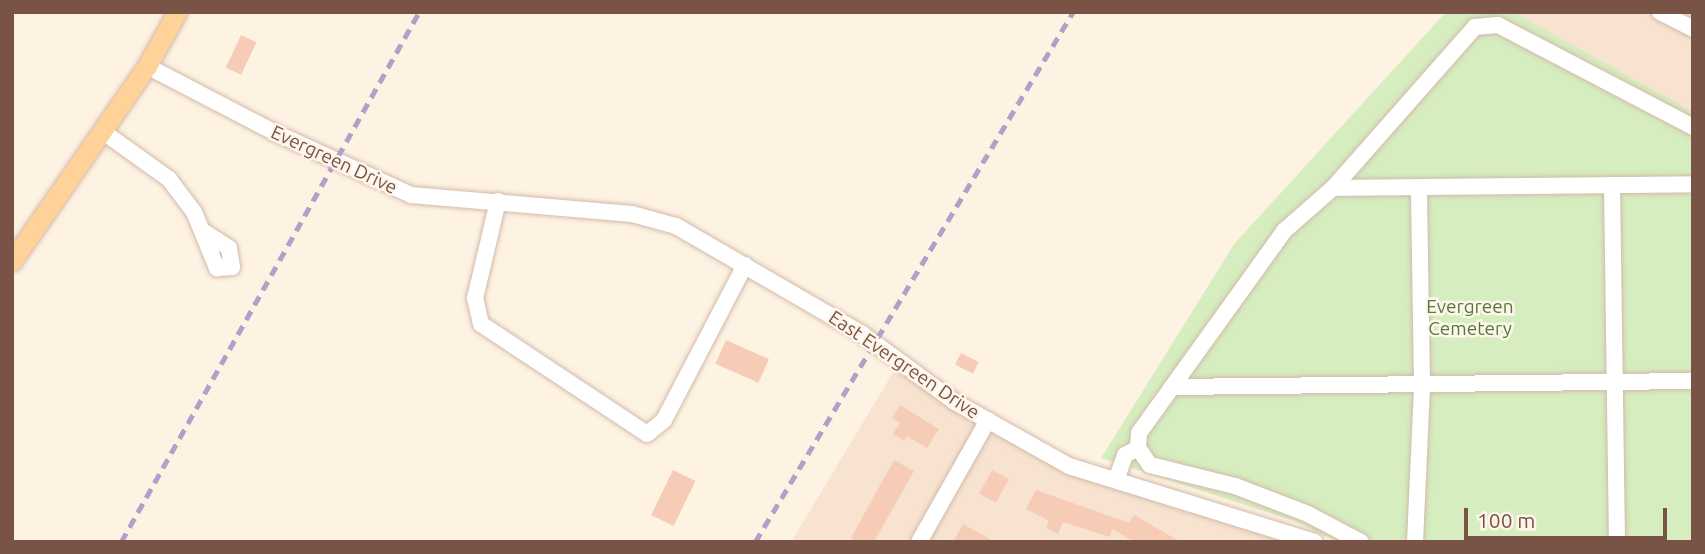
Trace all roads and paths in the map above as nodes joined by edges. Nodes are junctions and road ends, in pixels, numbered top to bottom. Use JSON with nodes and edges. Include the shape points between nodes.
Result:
{"nodes":[{"id":1,"x":177,"y":12,"type":"edge"},
{"id":2,"x":1660,"y":12,"type":"edge"},
{"id":3,"x":1693,"y":29,"type":"edge"},
{"id":4,"x":147,"y":66,"type":"junction"},
{"id":5,"x":1693,"y":127,"type":"edge"},
{"id":6,"x":102,"y":131,"type":"junction"},
{"id":7,"x":1693,"y":184,"type":"edge"},
{"id":8,"x":1612,"y":185,"type":"junction"},
{"id":9,"x":1419,"y":187,"type":"junction"},
{"id":10,"x":1333,"y":188,"type":"junction"},
{"id":11,"x":498,"y":201,"type":"junction"},
{"id":12,"x":578,"y":211,"type":"joint"},
{"id":13,"x":203,"y":231,"type":"dead end"},
{"id":14,"x":12,"y":261,"type":"edge"},
{"id":15,"x":745,"y":265,"type":"junction"},
{"id":16,"x":1693,"y":381,"type":"edge"},
{"id":17,"x":1615,"y":384,"type":"junction"},
{"id":18,"x":1422,"y":385,"type":"junction"},
{"id":19,"x":1171,"y":387,"type":"junction"},
{"id":20,"x":988,"y":420,"type":"junction"},
{"id":21,"x":1138,"y":448,"type":"junction"},
{"id":22,"x":1116,"y":480,"type":"junction"},
{"id":23,"x":919,"y":542,"type":"edge"},
{"id":24,"x":1314,"y":542,"type":"edge"},
{"id":25,"x":1361,"y":542,"type":"edge"},
{"id":26,"x":1415,"y":542,"type":"edge"},
{"id":27,"x":1617,"y":542,"type":"edge"}],
"edges":[{"from":1,"to":4,"type":"main road"},
{"from":2,"to":3,"type":"street"},
{"from":4,"to":6,"type":"main road"},
{"from":4,"to":11,"type":"street","name":"Evergreen Drive","via":[[389,188],[440,200]]},
{"from":5,"to":10,"type":"street","via":[[1499,25],[1486,24],[1466,33]]},
{"from":6,"to":13,"type":"street","via":[[169,179]]},
{"from":6,"to":14,"type":"main road"},
{"from":7,"to":8,"type":"street"},
{"from":8,"to":9,"type":"street"},
{"from":8,"to":17,"type":"street"},
{"from":9,"to":10,"type":"street"},
{"from":9,"to":18,"type":"street"},
{"from":10,"to":19,"type":"street","via":[[1284,231]]},
{"from":11,"to":12,"type":"street","name":"Evergreen Drive"},
{"from":11,"to":15,"type":"street","via":[[475,298],[481,324],[647,434],[664,420]]},
{"from":12,"to":15,"type":"street","name":"East Evergreen Drive","via":[[654,219]]},
{"from":15,"to":20,"type":"street","name":"East Evergreen Drive","via":[[862,334],[955,402]]},
{"from":16,"to":17,"type":"street"},
{"from":17,"to":18,"type":"street"},
{"from":17,"to":27,"type":"street"},
{"from":18,"to":19,"type":"street"},
{"from":18,"to":26,"type":"street"},
{"from":19,"to":21,"type":"street","via":[[1139,433]]},
{"from":20,"to":22,"type":"street","name":"East Evergreen Drive","via":[[1069,466]]},
{"from":20,"to":23,"type":"street"},
{"from":21,"to":22,"type":"street","via":[[1125,455]]},
{"from":21,"to":25,"type":"street","via":[[1150,465],[1235,486],[1308,514]]},
{"from":22,"to":24,"type":"street","name":"East Evergreen Drive"}]}
